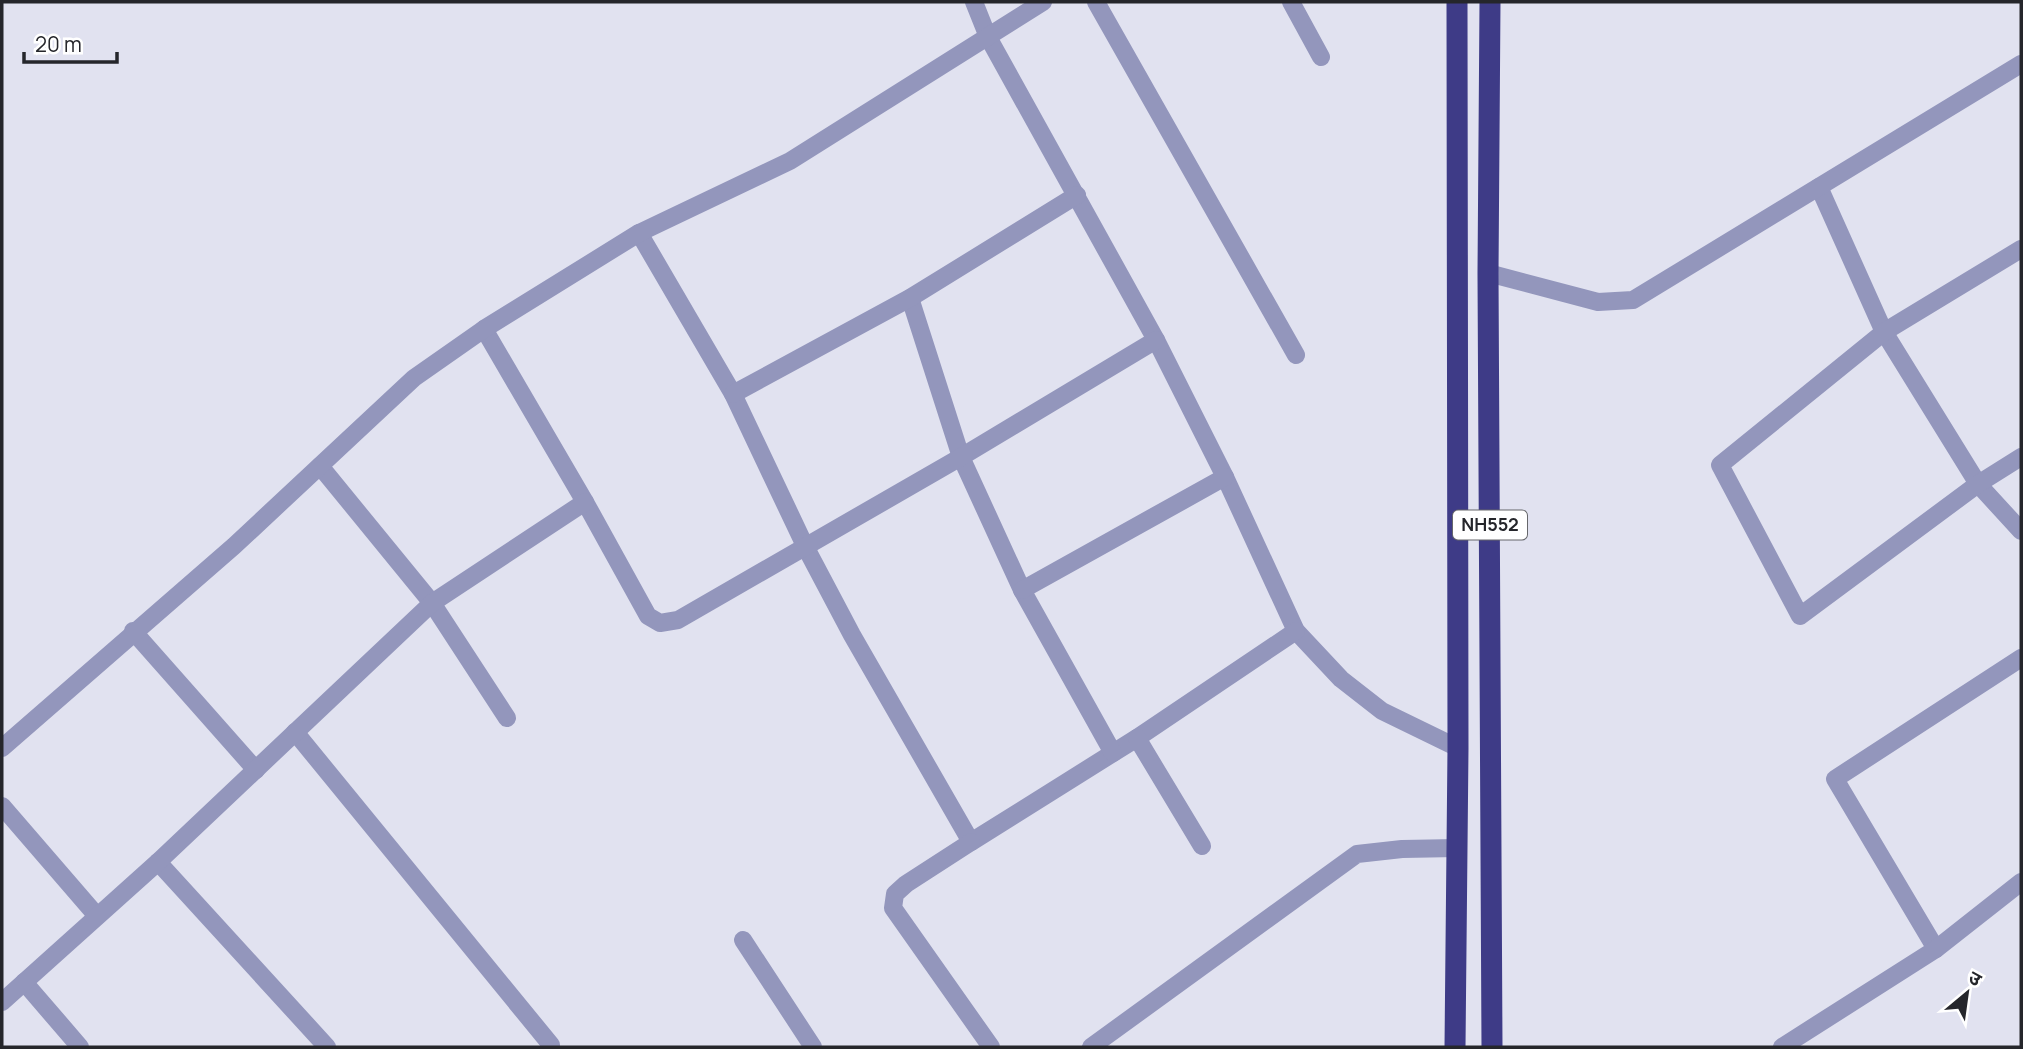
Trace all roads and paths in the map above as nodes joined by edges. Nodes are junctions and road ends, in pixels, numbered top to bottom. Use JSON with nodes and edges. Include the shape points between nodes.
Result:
{"nodes":[{"id":1,"x":974,"y":2,"type":"edge"},
{"id":2,"x":1043,"y":2,"type":"edge"},
{"id":3,"x":1096,"y":2,"type":"edge"},
{"id":4,"x":1291,"y":2,"type":"edge"},
{"id":5,"x":1457,"y":2,"type":"edge"},
{"id":6,"x":1490,"y":2,"type":"edge"},
{"id":7,"x":988,"y":37,"type":"junction"},
{"id":8,"x":1321,"y":58,"type":"dead end"},
{"id":9,"x":2021,"y":64,"type":"edge"},
{"id":10,"x":1819,"y":187,"type":"junction"},
{"id":11,"x":1077,"y":195,"type":"junction"},
{"id":12,"x":639,"y":233,"type":"junction"},
{"id":13,"x":2021,"y":249,"type":"edge"},
{"id":14,"x":1488,"y":273,"type":"junction"},
{"id":15,"x":910,"y":298,"type":"junction"},
{"id":16,"x":484,"y":329,"type":"junction"},
{"id":17,"x":1884,"y":332,"type":"junction"},
{"id":18,"x":1156,"y":340,"type":"junction"},
{"id":19,"x":1296,"y":355,"type":"dead end"},
{"id":20,"x":733,"y":394,"type":"junction"},
{"id":21,"x":961,"y":457,"type":"junction"},
{"id":22,"x":2021,"y":457,"type":"edge"},
{"id":23,"x":320,"y":466,"type":"junction"},
{"id":24,"x":1225,"y":477,"type":"junction"},
{"id":25,"x":1978,"y":484,"type":"junction"},
{"id":26,"x":585,"y":502,"type":"junction"},
{"id":27,"x":2021,"y":531,"type":"edge"},
{"id":28,"x":806,"y":548,"type":"junction"},
{"id":29,"x":1022,"y":590,"type":"junction"},
{"id":30,"x":432,"y":603,"type":"junction"},
{"id":31,"x":134,"y":631,"type":"junction"},
{"id":32,"x":1296,"y":631,"type":"junction"},
{"id":33,"x":2021,"y":659,"type":"edge"},
{"id":34,"x":507,"y":718,"type":"dead end"},
{"id":35,"x":296,"y":732,"type":"junction"},
{"id":36,"x":1137,"y":738,"type":"junction"},
{"id":37,"x":2,"y":748,"type":"edge"},
{"id":38,"x":1458,"y":748,"type":"junction"},
{"id":39,"x":1113,"y":753,"type":"junction"},
{"id":40,"x":256,"y":770,"type":"junction"},
{"id":41,"x":2,"y":806,"type":"edge"},
{"id":42,"x":971,"y":842,"type":"junction"},
{"id":43,"x":1202,"y":846,"type":"dead end"},
{"id":44,"x":1457,"y":848,"type":"junction"},
{"id":45,"x":158,"y":862,"type":"junction"},
{"id":46,"x":2021,"y":882,"type":"edge"},
{"id":47,"x":97,"y":916,"type":"junction"},
{"id":48,"x":743,"y":940,"type":"dead end"},
{"id":49,"x":1936,"y":949,"type":"junction"},
{"id":50,"x":24,"y":982,"type":"junction"},
{"id":51,"x":2,"y":1002,"type":"edge"},
{"id":52,"x":551,"y":1045,"type":"dead end"},
{"id":53,"x":80,"y":1047,"type":"edge"},
{"id":54,"x":327,"y":1047,"type":"edge"},
{"id":55,"x":813,"y":1047,"type":"edge"},
{"id":56,"x":991,"y":1047,"type":"edge"},
{"id":57,"x":1091,"y":1047,"type":"edge"},
{"id":58,"x":1455,"y":1047,"type":"edge"},
{"id":59,"x":1492,"y":1047,"type":"edge"},
{"id":60,"x":1782,"y":1047,"type":"edge"}],
"edges":[{"from":1,"to":7,"type":"street"},
{"from":2,"to":7,"type":"street"},
{"from":3,"to":19,"type":"street"},
{"from":4,"to":8,"type":"street"},
{"from":5,"to":38,"type":"highway","number":"NH552"},
{"from":6,"to":14,"type":"highway","number":"NH552"},
{"from":7,"to":11,"type":"street"},
{"from":7,"to":12,"type":"street","via":[[790,162]]},
{"from":9,"to":10,"type":"street"},
{"from":10,"to":14,"type":"street","via":[[1633,300],[1598,302]]},
{"from":10,"to":17,"type":"street"},
{"from":11,"to":15,"type":"street"},
{"from":11,"to":18,"type":"street"},
{"from":12,"to":16,"type":"street"},
{"from":12,"to":20,"type":"street"},
{"from":13,"to":17,"type":"street"},
{"from":14,"to":59,"type":"highway","number":"NH552"},
{"from":15,"to":20,"type":"street"},
{"from":15,"to":21,"type":"street"},
{"from":16,"to":23,"type":"street","via":[[414,378]]},
{"from":16,"to":26,"type":"street"},
{"from":17,"to":25,"type":"street"},
{"from":17,"to":25,"type":"street","via":[[1720,465],[1800,616]]},
{"from":18,"to":21,"type":"street"},
{"from":18,"to":24,"type":"street"},
{"from":20,"to":28,"type":"street"},
{"from":21,"to":28,"type":"street"},
{"from":21,"to":29,"type":"street"},
{"from":22,"to":25,"type":"street"},
{"from":23,"to":30,"type":"street"},
{"from":23,"to":31,"type":"street"},
{"from":24,"to":29,"type":"street"},
{"from":24,"to":32,"type":"street"},
{"from":25,"to":27,"type":"street"},
{"from":26,"to":28,"type":"street","via":[[648,616],[660,624],[678,620]]},
{"from":26,"to":30,"type":"street"},
{"from":28,"to":42,"type":"street"},
{"from":29,"to":39,"type":"street"},
{"from":30,"to":34,"type":"street"},
{"from":30,"to":35,"type":"street"},
{"from":31,"to":37,"type":"street"},
{"from":31,"to":40,"type":"street"},
{"from":32,"to":36,"type":"street"},
{"from":32,"to":38,"type":"street","via":[[1341,679],[1382,711]]},
{"from":33,"to":49,"type":"street","via":[[1835,779]]},
{"from":35,"to":40,"type":"street"},
{"from":35,"to":52,"type":"street"},
{"from":36,"to":39,"type":"street"},
{"from":36,"to":43,"type":"street"},
{"from":38,"to":44,"type":"highway","number":"NH552"},
{"from":39,"to":42,"type":"street"},
{"from":40,"to":45,"type":"street"},
{"from":41,"to":47,"type":"street"},
{"from":42,"to":56,"type":"street","via":[[906,884],[895,894],[893,908]]},
{"from":44,"to":57,"type":"street","via":[[1356,854]]},
{"from":44,"to":58,"type":"highway","number":"NH552"},
{"from":45,"to":47,"type":"street"},
{"from":45,"to":54,"type":"street"},
{"from":46,"to":49,"type":"street"},
{"from":47,"to":50,"type":"street"},
{"from":48,"to":55,"type":"street"},
{"from":49,"to":60,"type":"street"},
{"from":50,"to":51,"type":"street"},
{"from":50,"to":53,"type":"street"}]}
